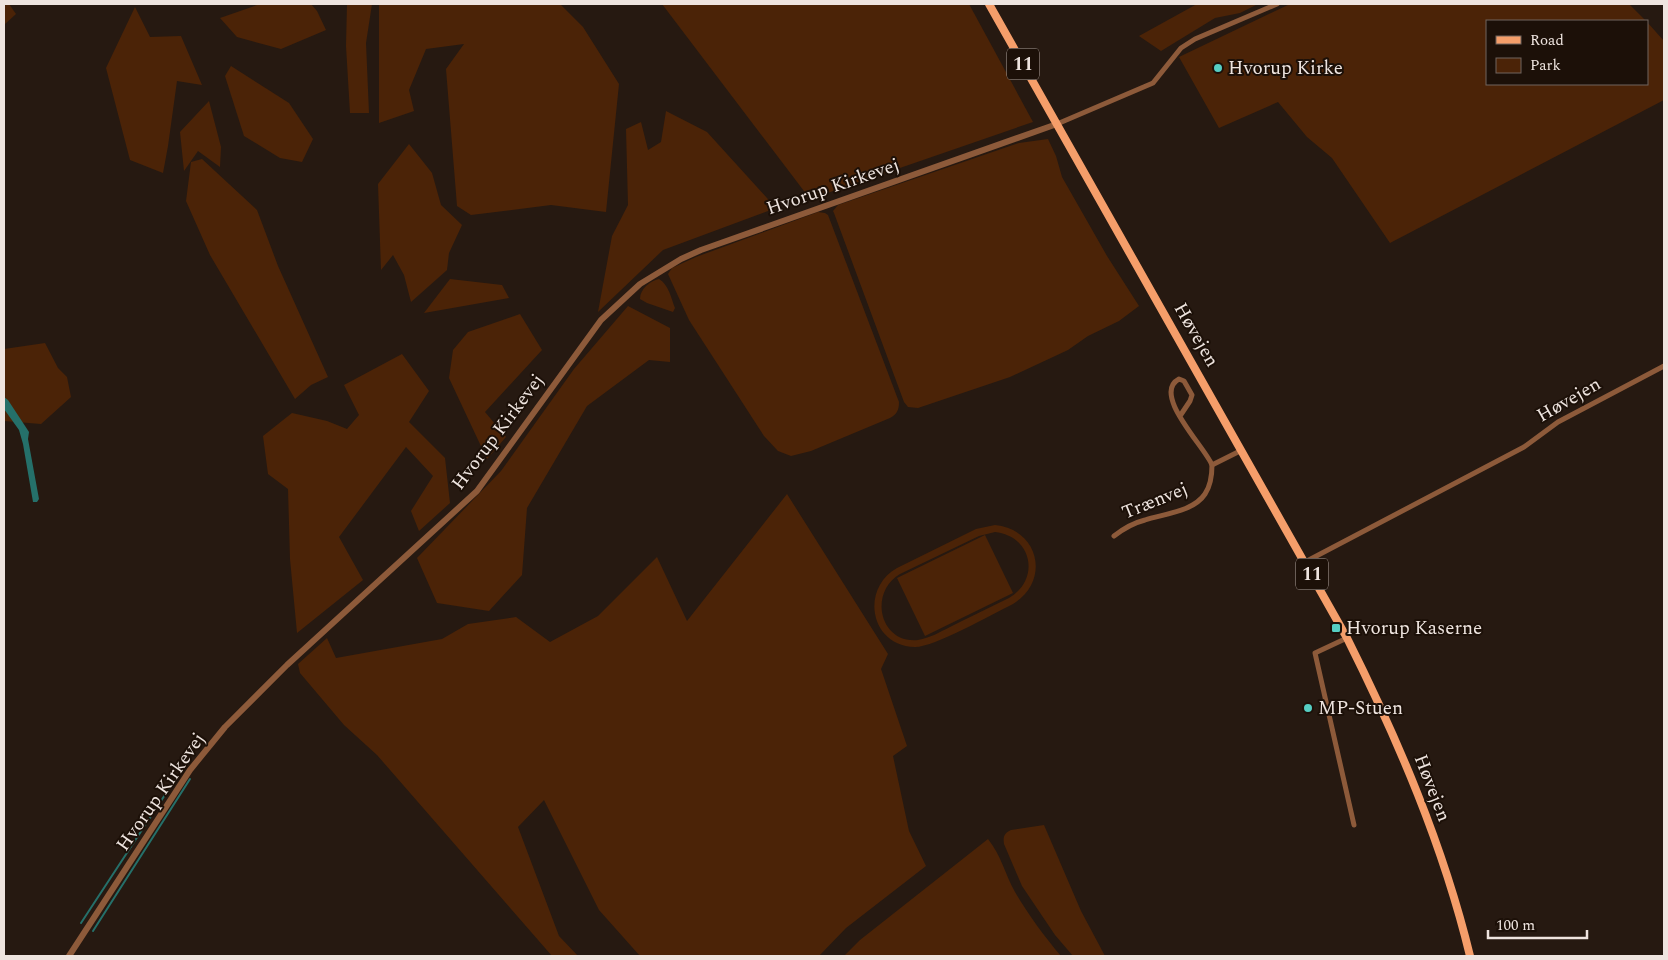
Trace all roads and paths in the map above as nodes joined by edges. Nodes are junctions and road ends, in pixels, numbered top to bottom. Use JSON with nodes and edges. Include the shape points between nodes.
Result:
{"nodes":[{"id":1,"x":989,"y":4,"type":"edge"},
{"id":2,"x":1277,"y":4,"type":"edge"},
{"id":3,"x":1057,"y":124,"type":"junction"},
{"id":4,"x":1664,"y":366,"type":"edge"},
{"id":5,"x":1180,"y":416,"type":"junction"},
{"id":6,"x":1242,"y":450,"type":"junction"},
{"id":7,"x":1212,"y":464,"type":"junction"},
{"id":8,"x":1114,"y":536,"type":"dead end"},
{"id":9,"x":1305,"y":562,"type":"junction"},
{"id":10,"x":1347,"y":638,"type":"junction"},
{"id":11,"x":1354,"y":825,"type":"dead end"},
{"id":12,"x":69,"y":956,"type":"edge"},
{"id":13,"x":1470,"y":956,"type":"edge"}],
"edges":[{"from":1,"to":3,"type":"main road","name":"Høvejen","number":"11"},
{"from":2,"to":3,"type":"street","via":[[1188,43],[1153,83]]},
{"from":3,"to":6,"type":"main road","name":"Høvejen","number":"11"},
{"from":3,"to":12,"type":"street","name":"Hvorup Kirkevej","via":[[701,250],[640,284],[595,326],[477,491],[287,665],[226,727],[190,770]]},
{"from":4,"to":9,"type":"street","name":"Høvejen","via":[[1558,422],[1524,447]]},
{"from":5,"to":5,"type":"street","via":[[1170,395],[1171,387],[1179,379],[1184,381],[1192,395]]},
{"from":5,"to":7,"type":"street"},
{"from":6,"to":7,"type":"street"},
{"from":6,"to":9,"type":"main road","name":"Høvejen","number":"11"},
{"from":7,"to":8,"type":"street","name":"Trænvej","via":[[1209,486],[1196,503],[1143,520]]},
{"from":9,"to":10,"type":"main road","name":"Høvejen","number":"11"},
{"from":10,"to":11,"type":"street","via":[[1315,653]]},
{"from":10,"to":13,"type":"main road","name":"Høvejen","number":"11","via":[[1389,723],[1413,782],[1436,844]]}]}
